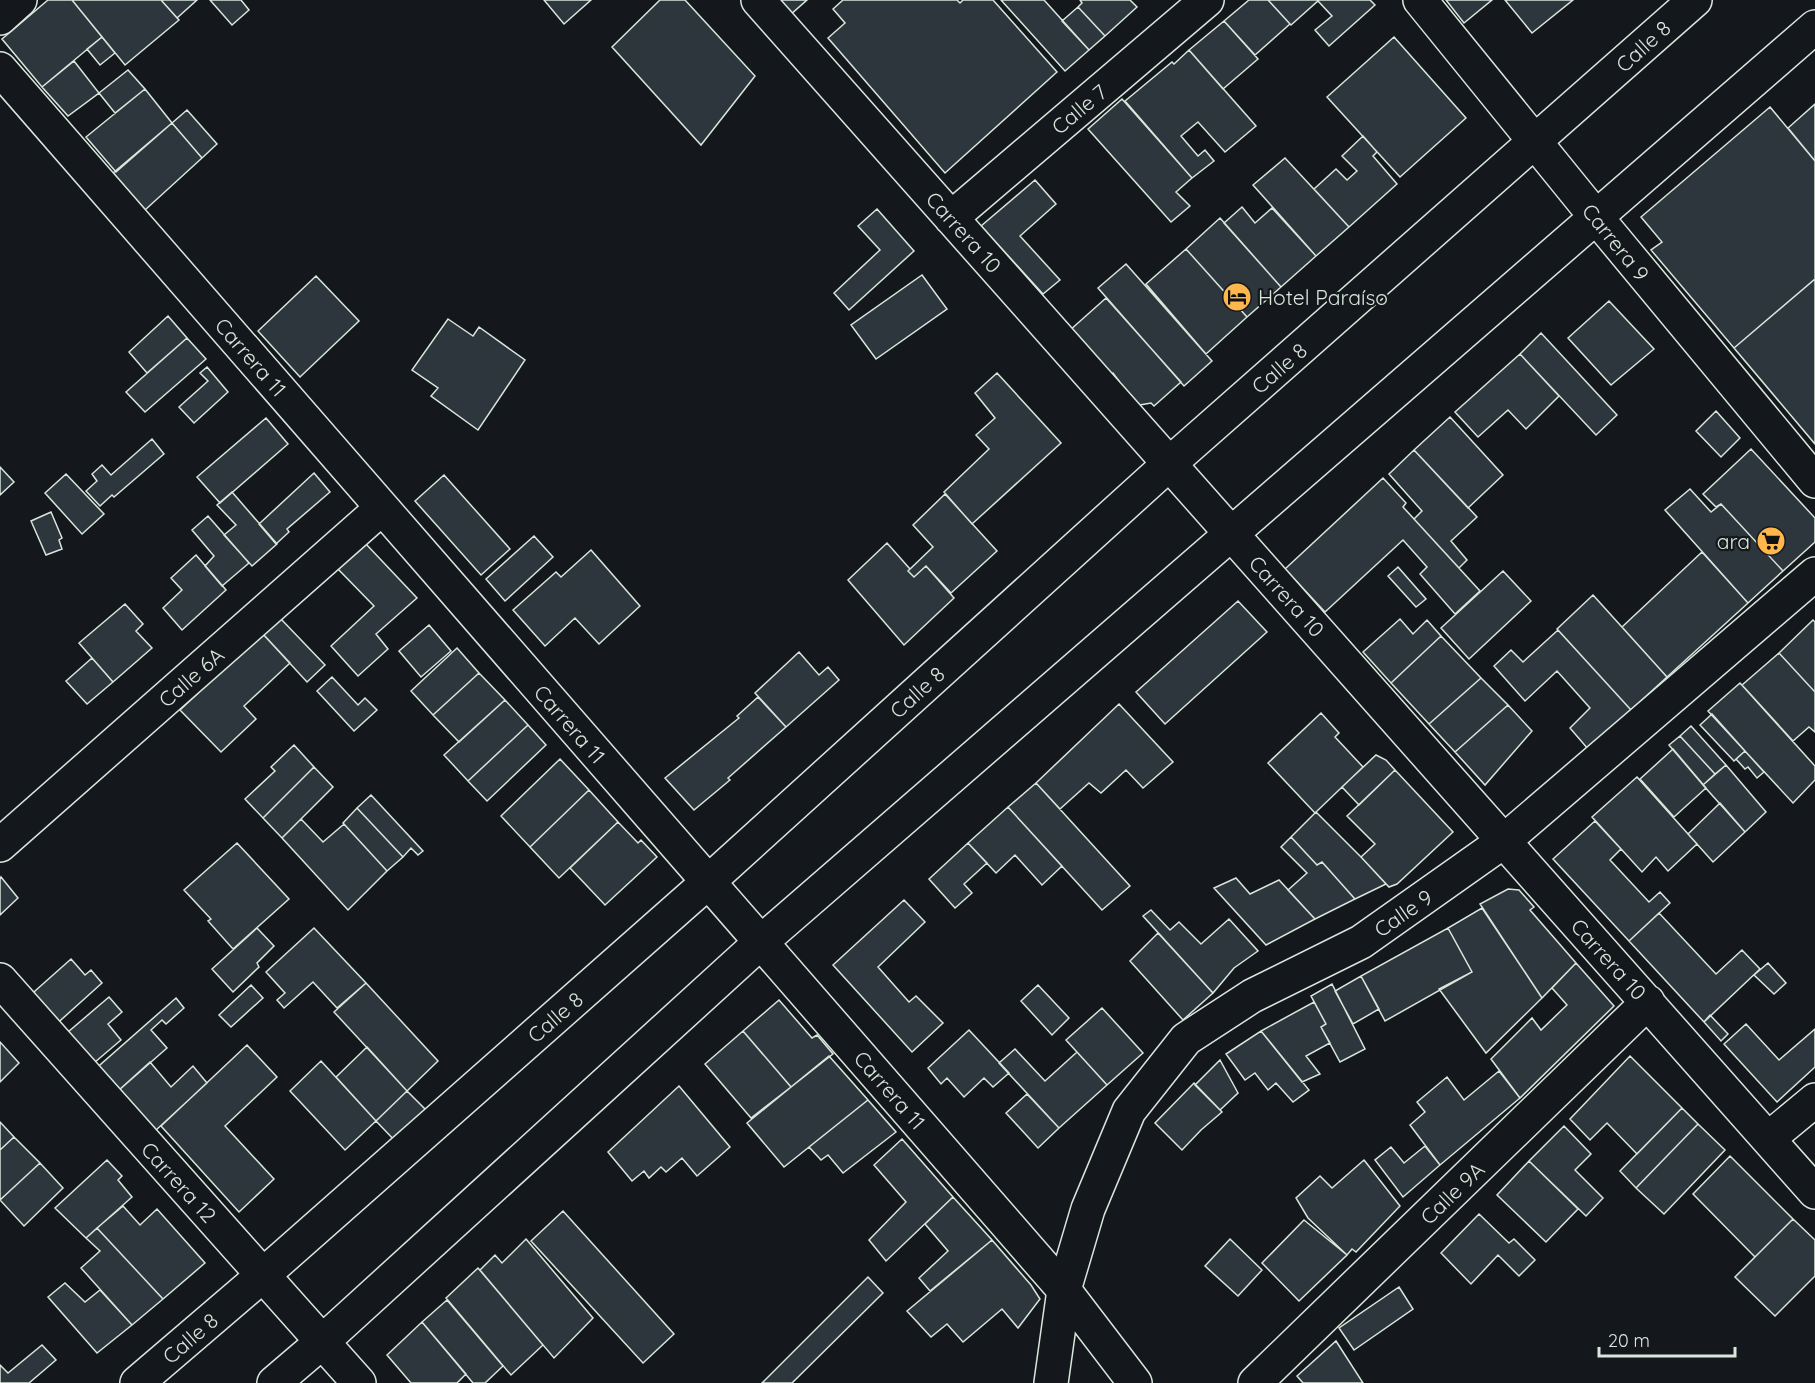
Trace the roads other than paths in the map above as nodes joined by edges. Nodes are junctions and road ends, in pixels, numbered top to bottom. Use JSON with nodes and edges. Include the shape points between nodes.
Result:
{"nodes":[{"id":1,"x":20,"y":0,"type":"edge"},
{"id":2,"x":758,"y":0,"type":"edge"},
{"id":3,"x":1207,"y":0,"type":"edge"},
{"id":4,"x":1420,"y":0,"type":"edge"},
{"id":5,"x":1695,"y":0,"type":"edge"},
{"id":6,"x":0,"y":18,"type":"edge"},
{"id":7,"x":1815,"y":27,"type":"edge"},
{"id":8,"x":0,"y":69,"type":"edge"},
{"id":9,"x":1536,"y":141,"type":"junction"},
{"id":10,"x":1596,"y":217,"type":"junction"},
{"id":11,"x":951,"y":218,"type":"junction"},
{"id":12,"x":1169,"y":464,"type":"junction"},
{"id":13,"x":1815,"y":481,"type":"edge"},
{"id":14,"x":382,"y":508,"type":"junction"},
{"id":15,"x":1232,"y":534,"type":"junction"},
{"id":16,"x":1815,"y":574,"type":"edge"},
{"id":17,"x":1504,"y":841,"type":"junction"},
{"id":18,"x":0,"y":845,"type":"edge"},
{"id":19,"x":708,"y":882,"type":"junction"},
{"id":20,"x":761,"y":942,"type":"junction"},
{"id":21,"x":0,"y":980,"type":"edge"},
{"id":22,"x":1648,"y":1002,"type":"junction"},
{"id":23,"x":1815,"y":1100,"type":"edge"},
{"id":24,"x":1768,"y":1139,"type":"junction"},
{"id":25,"x":1815,"y":1192,"type":"edge"},
{"id":26,"x":262,"y":1276,"type":"junction"},
{"id":27,"x":1064,"y":1290,"type":"junction"},
{"id":28,"x":322,"y":1342,"type":"junction"},
{"id":29,"x":137,"y":1383,"type":"edge"},
{"id":30,"x":274,"y":1383,"type":"edge"},
{"id":31,"x":358,"y":1383,"type":"edge"},
{"id":32,"x":1051,"y":1383,"type":"edge"},
{"id":33,"x":1135,"y":1383,"type":"edge"},
{"id":34,"x":1256,"y":1383,"type":"edge"}],
"edges":[{"from":1,"to":6,"type":"street"},
{"from":2,"to":11,"type":"street","name":"Carrera 10"},
{"from":3,"to":11,"type":"street","name":"Calle 7"},
{"from":4,"to":9,"type":"street","name":"Carrera 9"},
{"from":5,"to":9,"type":"street","name":"Calle 8"},
{"from":7,"to":10,"type":"street"},
{"from":8,"to":14,"type":"street","name":"Carrera 11"},
{"from":9,"to":10,"type":"street","name":"Carrera 9"},
{"from":9,"to":12,"type":"street","name":"Calle 8"},
{"from":10,"to":13,"type":"street","name":"Carrera 9"},
{"from":10,"to":15,"type":"street"},
{"from":11,"to":12,"type":"street","name":"Carrera 10"},
{"from":12,"to":15,"type":"street","name":"Carrera 10"},
{"from":12,"to":19,"type":"street","name":"Calle 8"},
{"from":14,"to":18,"type":"street","name":"Calle 6A"},
{"from":14,"to":19,"type":"street","name":"Carrera 11"},
{"from":15,"to":17,"type":"street","name":"Carrera 10"},
{"from":15,"to":20,"type":"street"},
{"from":16,"to":17,"type":"street","name":"Calle 9"},
{"from":17,"to":22,"type":"street","name":"Carrera 10"},
{"from":17,"to":27,"type":"street","name":"Calle 9","via":[[1361,942],[1252,996],[1186,1039],[1130,1111],[1088,1209]]},
{"from":19,"to":20,"type":"street","name":"Carrera 11"},
{"from":19,"to":26,"type":"street","name":"Calle 8"},
{"from":20,"to":27,"type":"street","name":"Carrera 11"},
{"from":20,"to":28,"type":"street"},
{"from":21,"to":26,"type":"street","name":"Carrera 12"},
{"from":22,"to":24,"type":"street","name":"Carrera 10"},
{"from":22,"to":34,"type":"street","name":"Calle 9A"},
{"from":23,"to":24,"type":"street"},
{"from":24,"to":25,"type":"street","name":"Carrera 10"},
{"from":26,"to":28,"type":"street","name":"Carrera 12"},
{"from":26,"to":29,"type":"street","name":"Calle 8"},
{"from":27,"to":32,"type":"street","name":"Calle 9"},
{"from":27,"to":33,"type":"street","name":"Carrera 11"},
{"from":28,"to":30,"type":"street"},
{"from":28,"to":31,"type":"street","name":"Carrera 12"}]}
